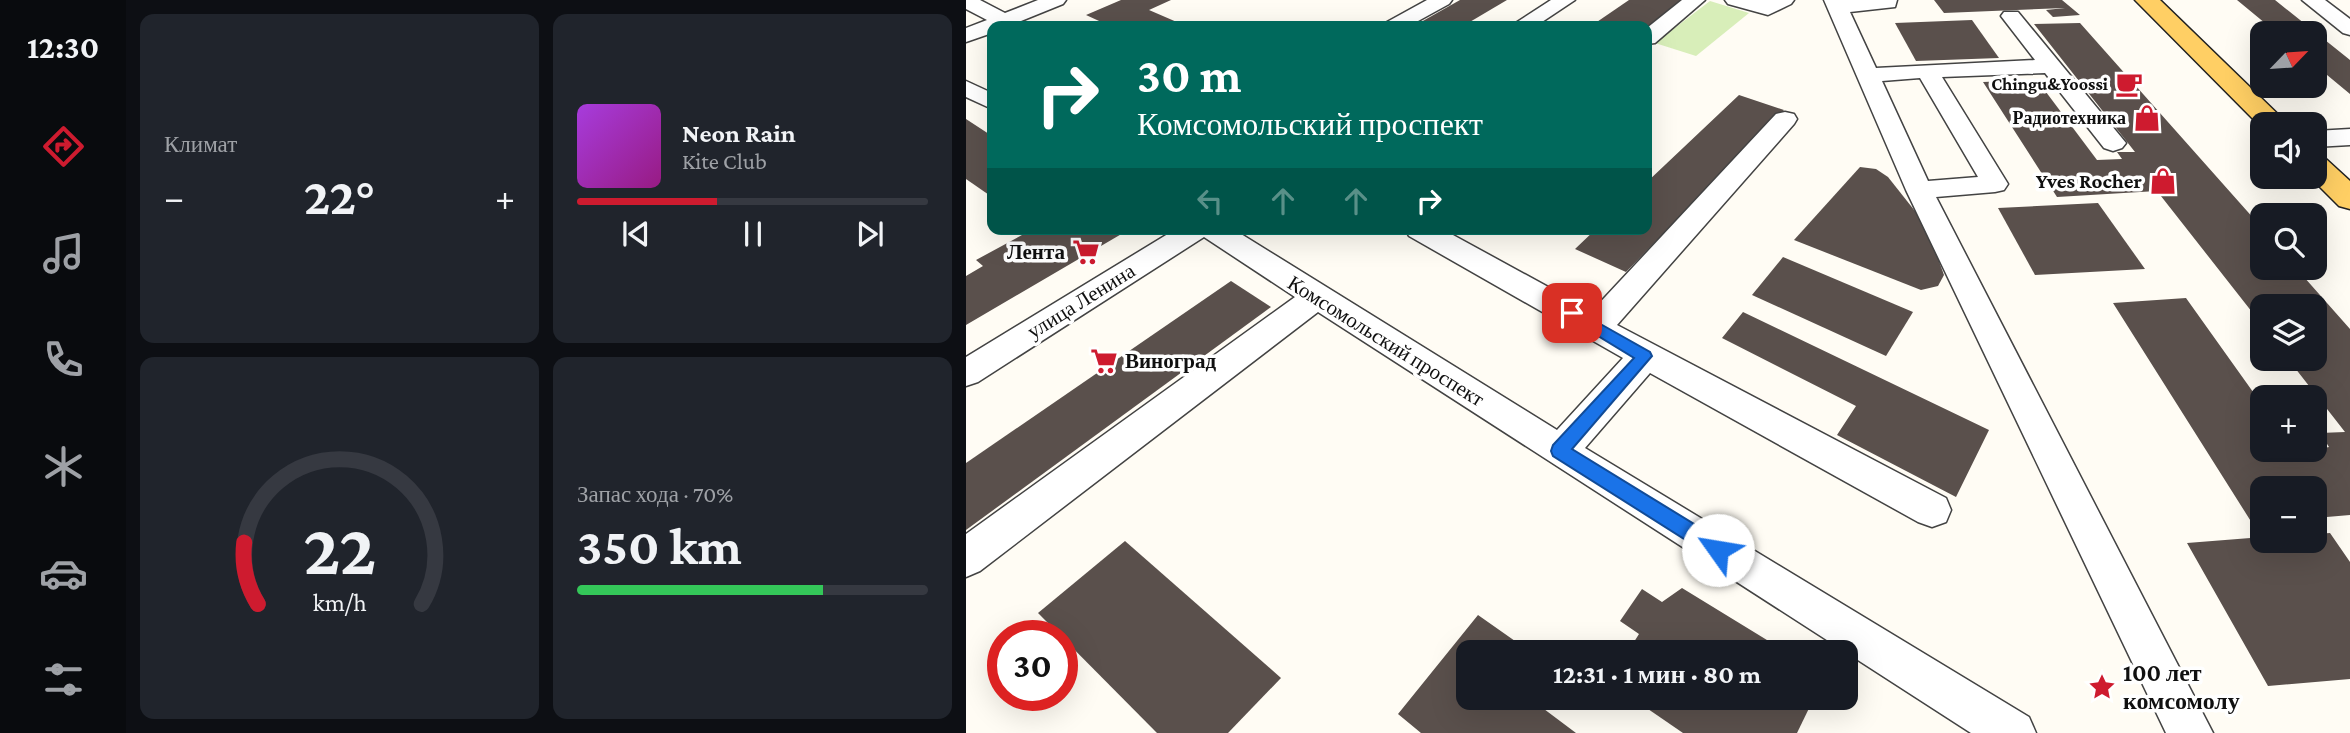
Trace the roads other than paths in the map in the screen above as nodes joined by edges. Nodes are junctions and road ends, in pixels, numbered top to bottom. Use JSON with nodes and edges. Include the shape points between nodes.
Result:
{"nodes":[{"id":1,"x":1056,"y":0,"type":"edge"},
{"id":2,"x":1442,"y":0,"type":"edge"},
{"id":3,"x":1565,"y":0,"type":"edge"},
{"id":4,"x":1696,"y":0,"type":"edge"},
{"id":5,"x":1735,"y":0,"type":"edge"},
{"id":6,"x":1784,"y":0,"type":"edge"},
{"id":7,"x":1887,"y":0,"type":"edge"},
{"id":8,"x":2147,"y":0,"type":"edge"},
{"id":9,"x":2312,"y":0,"type":"edge"},
{"id":10,"x":966,"y":1,"type":"edge"},
{"id":11,"x":1837,"y":4,"type":"edge"},
{"id":12,"x":2011,"y":16,"type":"dead end"},
{"id":13,"x":1003,"y":21,"type":"edge"},
{"id":14,"x":1015,"y":21,"type":"edge"},
{"id":15,"x":1403,"y":21,"type":"edge"},
{"id":16,"x":1530,"y":21,"type":"edge"},
{"id":17,"x":2348,"y":25,"type":"edge"},
{"id":18,"x":987,"y":30,"type":"edge"},
{"id":19,"x":1652,"y":34,"type":"edge"},
{"id":20,"x":966,"y":36,"type":"edge"},
{"id":21,"x":2051,"y":66,"type":"junction"},
{"id":22,"x":1927,"y":71,"type":"junction"},
{"id":23,"x":1869,"y":75,"type":"junction"},
{"id":24,"x":966,"y":88,"type":"edge"},
{"id":25,"x":987,"y":99,"type":"edge"},
{"id":26,"x":2262,"y":112,"type":"edge"},
{"id":27,"x":1785,"y":119,"type":"dead end"},
{"id":28,"x":2350,"y":137,"type":"edge"},
{"id":29,"x":2327,"y":138,"type":"edge"},
{"id":30,"x":2113,"y":143,"type":"dead end"},
{"id":31,"x":2327,"y":177,"type":"edge"},
{"id":32,"x":1919,"y":190,"type":"junction"},
{"id":33,"x":2350,"y":199,"type":"edge"},
{"id":34,"x":1186,"y":235,"type":"edge"},
{"id":35,"x":1221,"y":235,"type":"edge"},
{"id":36,"x":1462,"y":238,"type":"edge"},
{"id":37,"x":1316,"y":297,"type":"junction"},
{"id":38,"x":1597,"y":327,"type":"junction"},
{"id":39,"x":1644,"y":356,"type":"junction"},
{"id":40,"x":966,"y":373,"type":"edge"},
{"id":41,"x":1560,"y":451,"type":"junction"},
{"id":42,"x":1932,"y":510,"type":"dead end"},
{"id":43,"x":966,"y":558,"type":"edge"},
{"id":44,"x":2013,"y":733,"type":"edge"},
{"id":45,"x":2190,"y":733,"type":"edge"}],
"edges":[{"from":1,"to":14,"type":"street"},
{"from":2,"to":15,"type":"street"},
{"from":3,"to":16,"type":"street"},
{"from":4,"to":19,"type":"street"},
{"from":5,"to":6,"type":"street","via":[[1768,9]]},
{"from":7,"to":11,"type":"street"},
{"from":8,"to":26,"type":"main road"},
{"from":9,"to":17,"type":"street"},
{"from":10,"to":13,"type":"street"},
{"from":11,"to":23,"type":"street"},
{"from":12,"to":21,"type":"street"},
{"from":18,"to":20,"type":"street"},
{"from":21,"to":22,"type":"street"},
{"from":21,"to":30,"type":"street"},
{"from":22,"to":23,"type":"street"},
{"from":22,"to":32,"type":"street","via":[[1995,184]]},
{"from":23,"to":32,"type":"street"},
{"from":24,"to":25,"type":"street"},
{"from":27,"to":38,"type":"street"},
{"from":28,"to":29,"type":"street"},
{"from":31,"to":33,"type":"main road"},
{"from":32,"to":45,"type":"street"},
{"from":34,"to":40,"type":"street","name":"улица Ленина"},
{"from":35,"to":37,"type":"street","name":"Комсомольский проспект"},
{"from":36,"to":38,"type":"street"},
{"from":37,"to":41,"type":"street","name":"Комсомольский проспект"},
{"from":37,"to":43,"type":"street"},
{"from":38,"to":39,"type":"street"},
{"from":39,"to":41,"type":"street"},
{"from":39,"to":42,"type":"street"},
{"from":41,"to":44,"type":"street","name":"Комсомольский проспект"}]}
